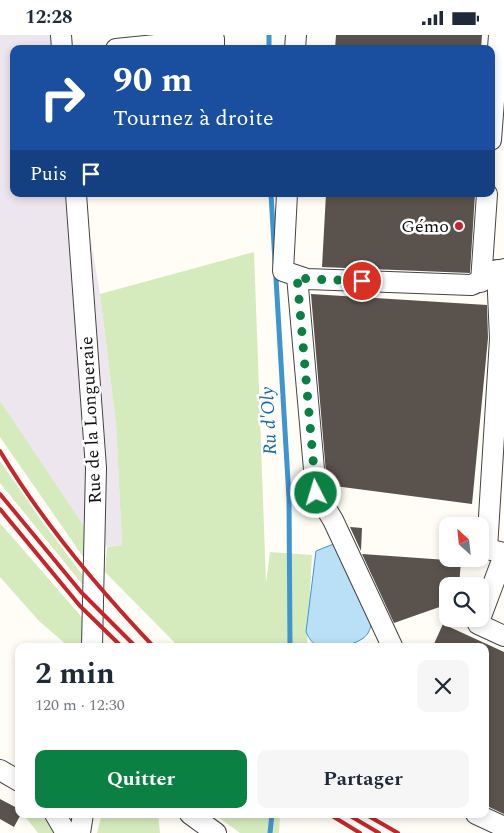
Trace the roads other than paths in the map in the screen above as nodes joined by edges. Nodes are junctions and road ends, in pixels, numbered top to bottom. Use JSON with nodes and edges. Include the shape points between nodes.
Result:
{"nodes":[{"id":1,"x":499,"y":35,"type":"edge"},
{"id":2,"x":155,"y":45,"type":"edge"},
{"id":3,"x":214,"y":45,"type":"edge"},
{"id":4,"x":495,"y":88,"type":"edge"},
{"id":5,"x":76,"y":197,"type":"edge"},
{"id":6,"x":287,"y":197,"type":"edge"},
{"id":7,"x":487,"y":197,"type":"edge"},
{"id":8,"x":494,"y":274,"type":"edge"},
{"id":9,"x":297,"y":276,"type":"junction"},
{"id":10,"x":504,"y":554,"type":"edge"},
{"id":11,"x":489,"y":595,"type":"edge"},
{"id":12,"x":484,"y":627,"type":"edge"},
{"id":13,"x":504,"y":636,"type":"edge"},
{"id":14,"x":92,"y":643,"type":"edge"},
{"id":15,"x":391,"y":643,"type":"edge"},
{"id":16,"x":57,"y":818,"type":"edge"},
{"id":17,"x":82,"y":818,"type":"edge"},
{"id":18,"x":195,"y":818,"type":"edge"},
{"id":19,"x":485,"y":818,"type":"edge"},
{"id":20,"x":504,"y":827,"type":"edge"},
{"id":21,"x":66,"y":833,"type":"edge"},
{"id":22,"x":80,"y":833,"type":"edge"},
{"id":23,"x":216,"y":833,"type":"edge"}],
"edges":[{"from":1,"to":4,"type":"street"},
{"from":2,"to":3,"type":"street","via":[[214,39]]},
{"from":5,"to":14,"type":"street","name":"Rue de la Longueraie","via":[[96,468]]},
{"from":6,"to":9,"type":"street","via":[[283,271]]},
{"from":7,"to":8,"type":"street"},
{"from":8,"to":9,"type":"street","via":[[471,285]]},
{"from":8,"to":10,"type":"street","via":[[500,339],[487,549]]},
{"from":9,"to":15,"type":"street","via":[[316,493],[333,520]]},
{"from":10,"to":11,"type":"street"},
{"from":12,"to":13,"type":"street"},
{"from":16,"to":21,"type":"street"},
{"from":17,"to":22,"type":"street"},
{"from":18,"to":23,"type":"street"},
{"from":19,"to":20,"type":"street"}]}
